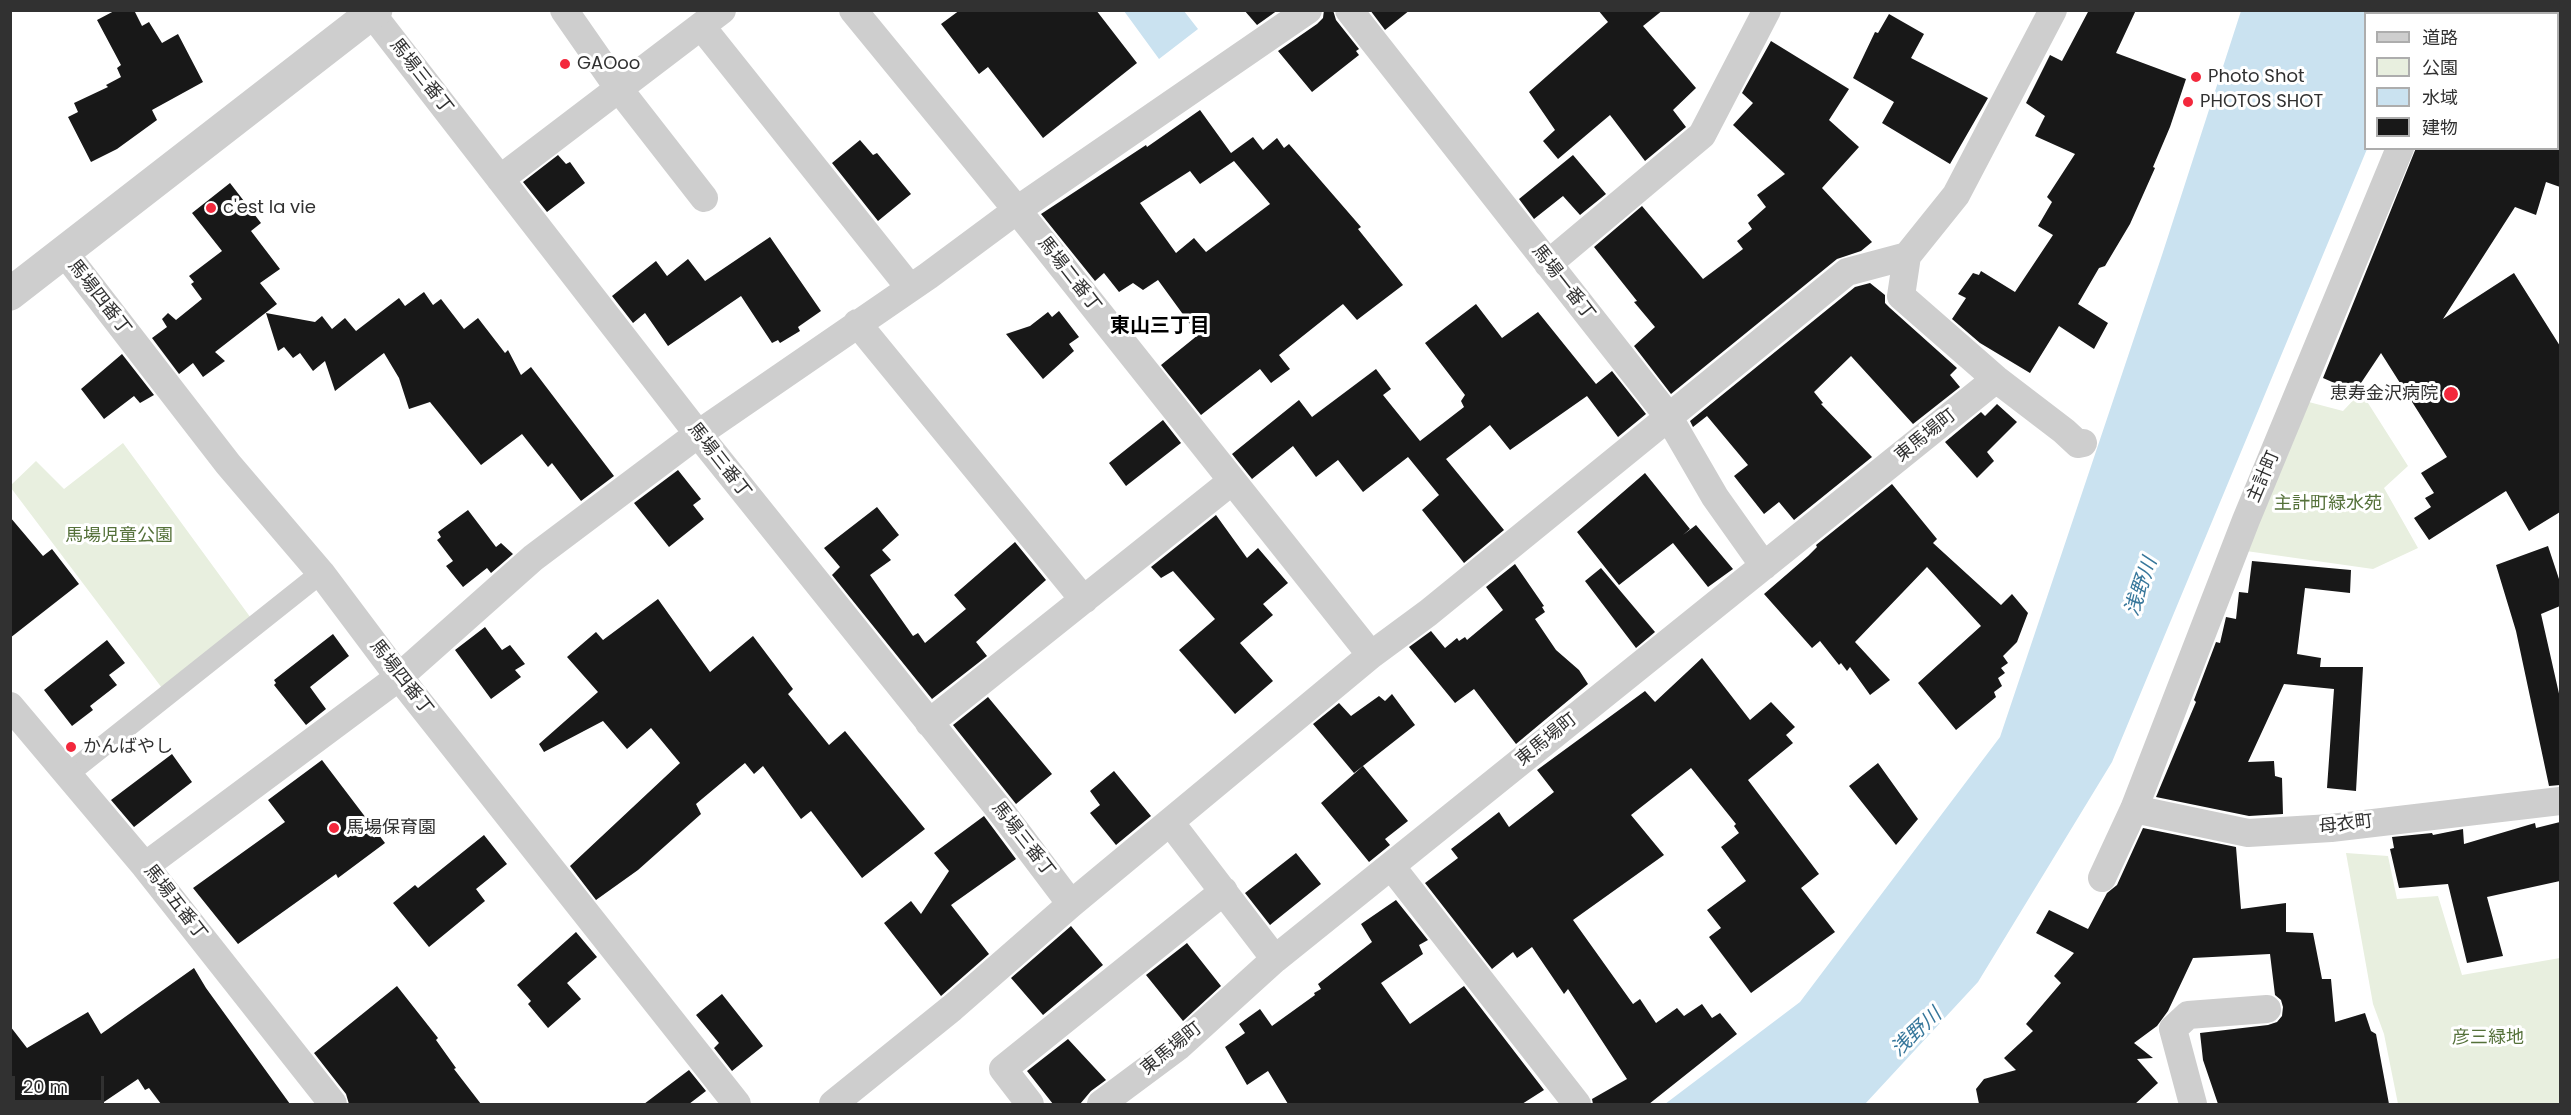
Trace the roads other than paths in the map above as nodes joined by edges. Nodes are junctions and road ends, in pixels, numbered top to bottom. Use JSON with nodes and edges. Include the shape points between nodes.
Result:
{"nodes":[{"id":1,"x":564,"y":10,"type":"edge"},
{"id":2,"x":853,"y":10,"type":"edge"},
{"id":3,"x":1308,"y":10,"type":"edge"},
{"id":4,"x":1349,"y":10,"type":"edge"},
{"id":5,"x":1767,"y":10,"type":"edge"},
{"id":6,"x":2054,"y":10,"type":"edge"},
{"id":7,"x":373,"y":12,"type":"edge"},
{"id":8,"x":711,"y":18,"type":"edge"},
{"id":9,"x":618,"y":89,"type":"junction"},
{"id":10,"x":2399,"y":150,"type":"edge"},
{"id":11,"x":500,"y":178,"type":"junction"},
{"id":12,"x":704,"y":198,"type":"dead end"},
{"id":13,"x":1017,"y":210,"type":"junction"},
{"id":14,"x":64,"y":252,"type":"junction"},
{"id":15,"x":1907,"y":256,"type":"junction"},
{"id":16,"x":1548,"y":264,"type":"junction"},
{"id":17,"x":910,"y":288,"type":"junction"},
{"id":18,"x":10,"y":294,"type":"edge"},
{"id":19,"x":857,"y":323,"type":"junction"},
{"id":20,"x":1996,"y":379,"type":"junction"},
{"id":21,"x":1668,"y":416,"type":"junction"},
{"id":22,"x":698,"y":434,"type":"junction"},
{"id":23,"x":2083,"y":443,"type":"dead end"},
{"id":24,"x":1232,"y":481,"type":"junction"},
{"id":25,"x":1764,"y":566,"type":"junction"},
{"id":26,"x":321,"y":573,"type":"junction"},
{"id":27,"x":1084,"y":600,"type":"junction"},
{"id":28,"x":1371,"y":655,"type":"junction"},
{"id":29,"x":399,"y":677,"type":"junction"},
{"id":30,"x":10,"y":706,"type":"edge"},
{"id":31,"x":929,"y":723,"type":"junction"},
{"id":32,"x":68,"y":774,"type":"junction"},
{"id":33,"x":2560,"y":801,"type":"edge"},
{"id":34,"x":2134,"y":808,"type":"junction"},
{"id":35,"x":1170,"y":822,"type":"junction"},
{"id":36,"x":145,"y":866,"type":"junction"},
{"id":37,"x":1391,"y":866,"type":"junction"},
{"id":38,"x":2102,"y":878,"type":"dead end"},
{"id":39,"x":1224,"y":891,"type":"junction"},
{"id":40,"x":1071,"y":904,"type":"junction"},
{"id":41,"x":1275,"y":959,"type":"junction"},
{"id":42,"x":2268,"y":1009,"type":"dead end"},
{"id":43,"x":333,"y":1104,"type":"edge"},
{"id":44,"x":738,"y":1104,"type":"edge"},
{"id":45,"x":833,"y":1104,"type":"edge"},
{"id":46,"x":1030,"y":1104,"type":"edge"},
{"id":47,"x":1101,"y":1104,"type":"edge"},
{"id":48,"x":1577,"y":1104,"type":"edge"},
{"id":49,"x":2193,"y":1104,"type":"edge"}],
"edges":[{"from":1,"to":9,"type":"street"},
{"from":2,"to":13,"type":"street","name":"馬場二番丁"},
{"from":3,"to":13,"type":"street"},
{"from":4,"to":16,"type":"street","name":"馬場一番丁"},
{"from":5,"to":16,"type":"street","via":[[1702,135]]},
{"from":6,"to":15,"type":"street","via":[[1956,195]]},
{"from":7,"to":11,"type":"street","name":"馬場三番丁"},
{"from":7,"to":14,"type":"street"},
{"from":8,"to":9,"type":"street"},
{"from":8,"to":17,"type":"street"},
{"from":9,"to":11,"type":"street"},
{"from":9,"to":12,"type":"street"},
{"from":10,"to":34,"type":"street","name":"主計町","via":[[2246,520]]},
{"from":11,"to":22,"type":"street","name":"馬場三番丁"},
{"from":13,"to":17,"type":"street"},
{"from":13,"to":24,"type":"street","name":"馬場二番丁"},
{"from":14,"to":18,"type":"street"},
{"from":14,"to":26,"type":"street","name":"馬場四番丁","via":[[228,465]]},
{"from":15,"to":20,"type":"street","via":[[1901,296]]},
{"from":15,"to":21,"type":"street","via":[[1846,272]]},
{"from":16,"to":21,"type":"street","name":"馬場一番丁"},
{"from":17,"to":19,"type":"street"},
{"from":19,"to":22,"type":"street"},
{"from":19,"to":27,"type":"street"},
{"from":20,"to":23,"type":"street","via":[[2078,444]]},
{"from":20,"to":25,"type":"street","name":"東馬場町"},
{"from":21,"to":25,"type":"street","name":"馬場一番丁","via":[[1715,497]]},
{"from":21,"to":28,"type":"street","via":[[1428,613]]},
{"from":22,"to":29,"type":"street","via":[[533,558]]},
{"from":22,"to":31,"type":"street","name":"馬場三番丁"},
{"from":24,"to":27,"type":"street"},
{"from":24,"to":28,"type":"street","name":"馬場二番丁"},
{"from":25,"to":37,"type":"street","name":"東馬場町"},
{"from":26,"to":29,"type":"street","name":"馬場四番丁"},
{"from":26,"to":32,"type":"street"},
{"from":27,"to":31,"type":"street"},
{"from":28,"to":35,"type":"street"},
{"from":29,"to":36,"type":"street"},
{"from":29,"to":44,"type":"street","name":"馬場四番丁"},
{"from":30,"to":32,"type":"street","name":"馬場五番丁"},
{"from":31,"to":40,"type":"street","name":"馬場三番丁"},
{"from":32,"to":36,"type":"street","name":"馬場五番丁"},
{"from":33,"to":34,"type":"street","name":"母衣町","via":[[2331,828],[2248,833]]},
{"from":34,"to":38,"type":"street","name":"主計町"},
{"from":35,"to":39,"type":"street"},
{"from":35,"to":40,"type":"street"},
{"from":36,"to":43,"type":"street","name":"馬場五番丁"},
{"from":37,"to":41,"type":"street","name":"東馬場町"},
{"from":37,"to":48,"type":"street"},
{"from":39,"to":41,"type":"street"},
{"from":39,"to":46,"type":"street","via":[[1003,1069]]},
{"from":40,"to":45,"type":"street","via":[[952,1008]]},
{"from":41,"to":47,"type":"street","name":"東馬場町","via":[[1179,1046]]},
{"from":42,"to":49,"type":"street","via":[[2188,1015],[2173,1029]]}]}
